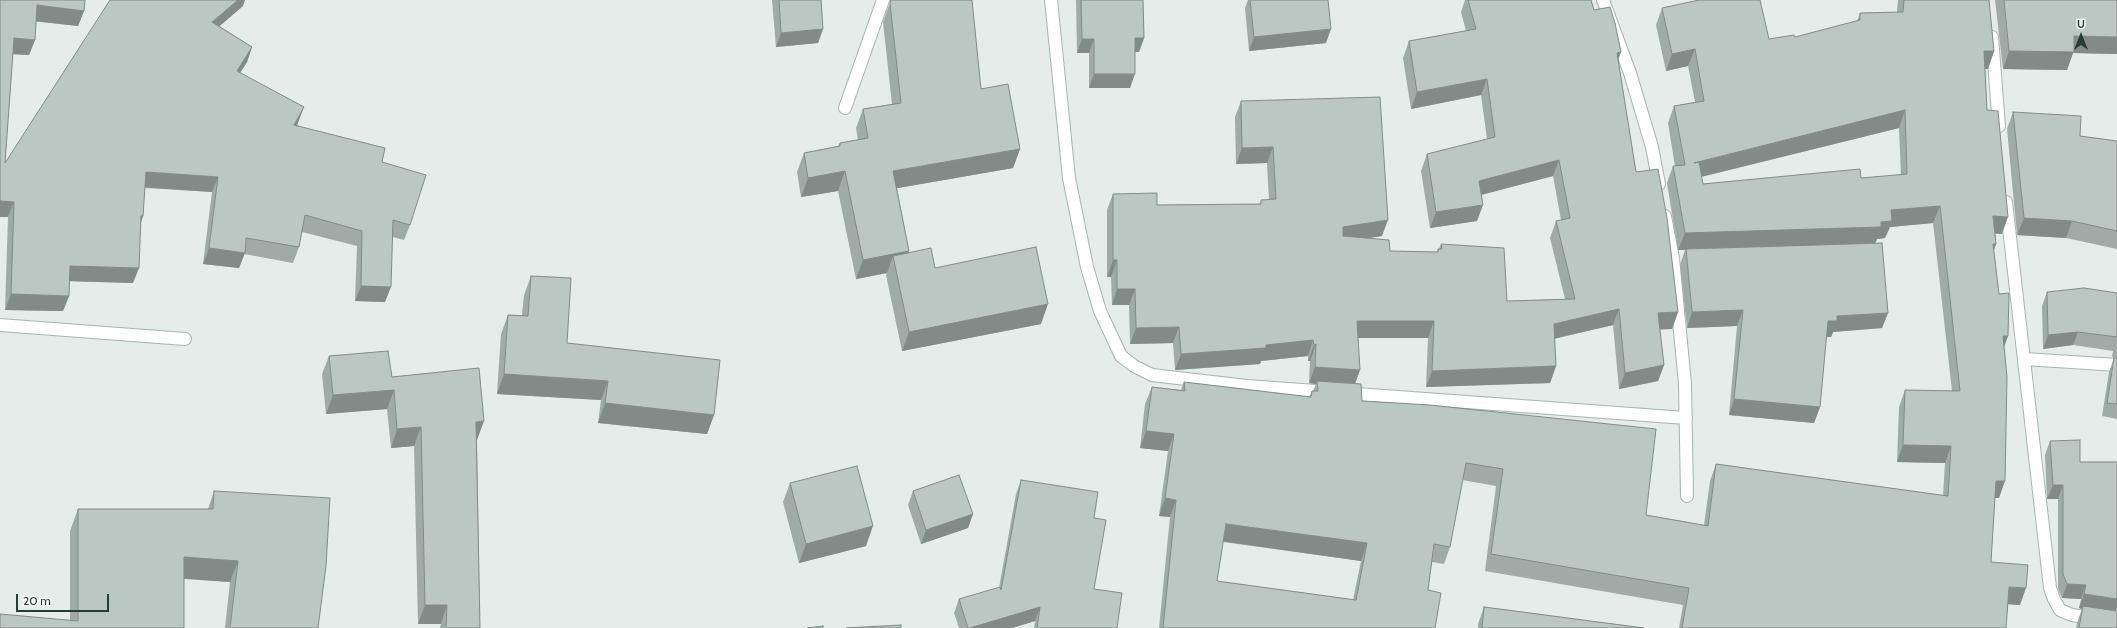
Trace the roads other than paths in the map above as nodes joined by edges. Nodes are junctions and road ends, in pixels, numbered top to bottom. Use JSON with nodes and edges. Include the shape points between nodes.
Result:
{"nodes":[{"id":1,"x":883,"y":0,"type":"edge"},
{"id":2,"x":1051,"y":0,"type":"edge"},
{"id":3,"x":1603,"y":0,"type":"edge"},
{"id":4,"x":1991,"y":25,"type":"edge"},
{"id":5,"x":845,"y":108,"type":"dead end"},
{"id":6,"x":2000,"y":135,"type":"edge"},
{"id":7,"x":2004,"y":189,"type":"edge"},
{"id":8,"x":0,"y":324,"type":"edge"},
{"id":9,"x":185,"y":339,"type":"dead end"},
{"id":10,"x":2025,"y":359,"type":"junction"},
{"id":11,"x":2117,"y":366,"type":"edge"},
{"id":12,"x":1686,"y":418,"type":"junction"},
{"id":13,"x":1687,"y":496,"type":"dead end"},
{"id":14,"x":2117,"y":621,"type":"edge"}],
"edges":[{"from":1,"to":5,"type":"street"},
{"from":2,"to":12,"type":"street","via":[[1069,178],[1087,267],[1100,311],[1118,350],[1121,356],[1134,366],[1152,376],[1247,386]]},
{"from":3,"to":12,"type":"street","via":[[1630,73],[1652,147],[1672,258]]},
{"from":4,"to":6,"type":"street"},
{"from":7,"to":10,"type":"street"},
{"from":8,"to":9,"type":"street"},
{"from":10,"to":11,"type":"street"},
{"from":10,"to":14,"type":"street","via":[[2050,588],[2060,610],[2072,615]]},
{"from":12,"to":13,"type":"street"}]}
